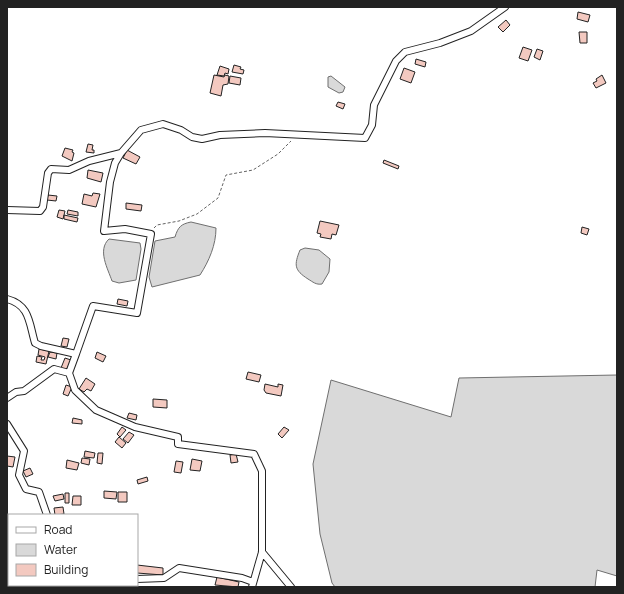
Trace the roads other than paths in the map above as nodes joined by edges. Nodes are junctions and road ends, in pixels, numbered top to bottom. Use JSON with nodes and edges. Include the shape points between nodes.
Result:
{"nodes":[{"id":1,"x":505,"y":7,"type":"edge"},
{"id":2,"x":121,"y":153,"type":"junction"},
{"id":3,"x":7,"y":210,"type":"edge"},
{"id":4,"x":7,"y":299,"type":"edge"},
{"id":5,"x":76,"y":354,"type":"junction"},
{"id":6,"x":69,"y":373,"type":"junction"},
{"id":7,"x":7,"y":398,"type":"edge"},
{"id":8,"x":7,"y":424,"type":"edge"},
{"id":9,"x":47,"y":514,"type":"edge"},
{"id":10,"x":262,"y":552,"type":"junction"},
{"id":11,"x":138,"y":579,"type":"edge"},
{"id":12,"x":252,"y":584,"type":"edge"},
{"id":13,"x":291,"y":587,"type":"edge"}],
"edges":[{"from":1,"to":2,"type":"street","via":[[471,31],[440,43],[405,52],[396,60],[374,105],[372,125],[365,138],[265,133],[220,135],[202,139],[163,124],[141,130]]},
{"from":2,"to":3,"type":"street","via":[[89,161],[70,170],[51,169],[40,211]]},
{"from":2,"to":5,"type":"street","via":[[115,163],[110,182],[104,231],[125,228],[151,234],[137,313],[93,306]]},
{"from":4,"to":5,"type":"street","via":[[16,301],[28,314],[35,343]]},
{"from":5,"to":6,"type":"street"},
{"from":6,"to":7,"type":"street","via":[[54,369],[38,383]]},
{"from":6,"to":10,"type":"street","via":[[75,390],[96,410],[116,420],[178,437],[178,444],[254,454],[262,471]]},
{"from":8,"to":9,"type":"street","via":[[24,451],[19,475],[26,489],[38,492]]},
{"from":10,"to":12,"type":"street"},
{"from":10,"to":13,"type":"street"},
{"from":11,"to":12,"type":"street","via":[[164,578],[180,568],[242,578]]}]}
